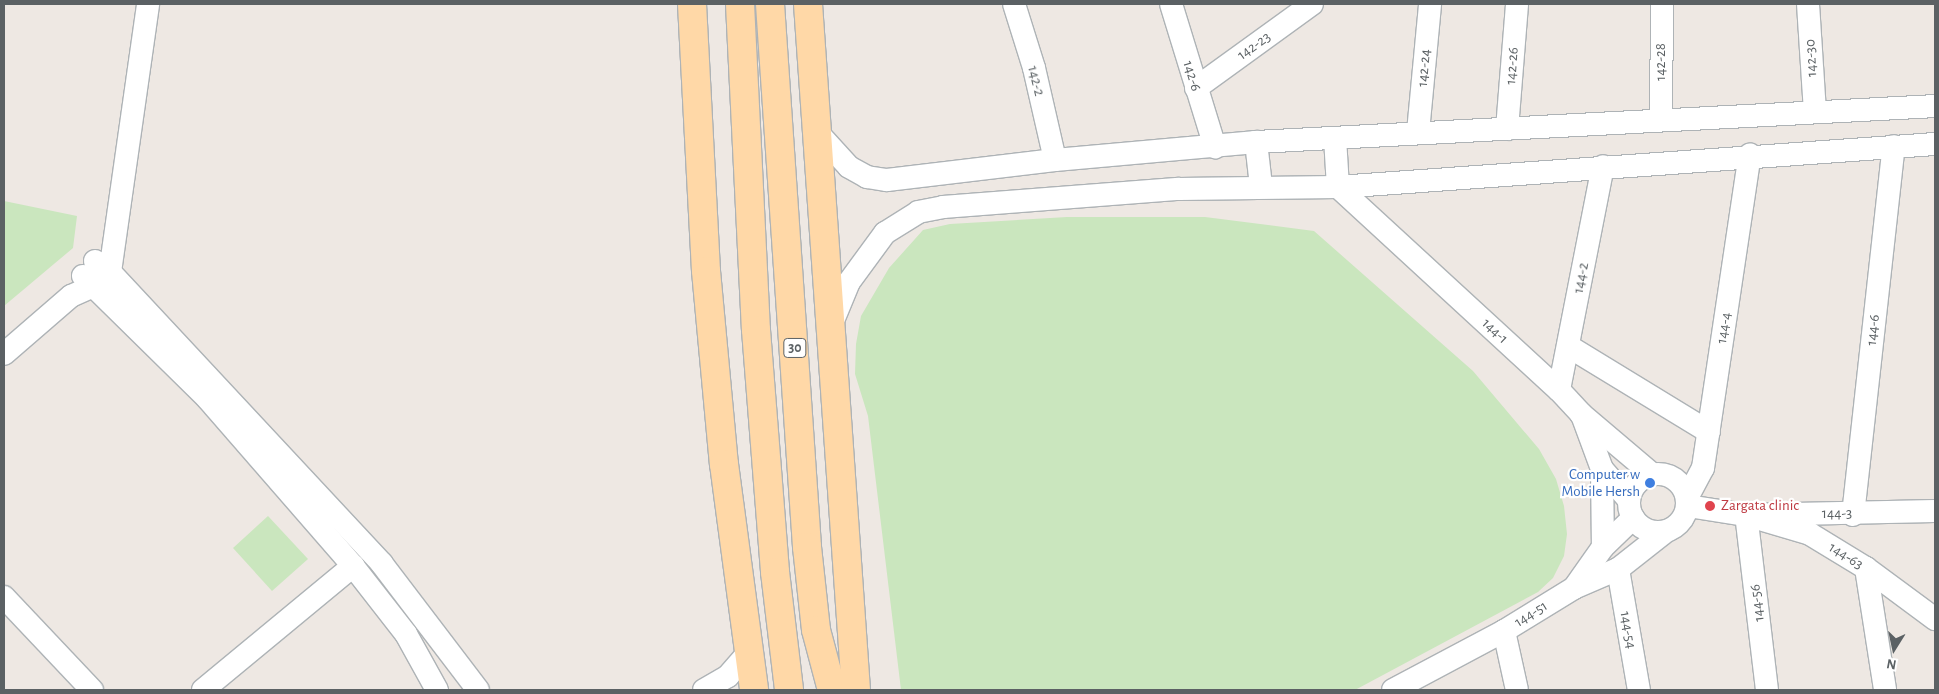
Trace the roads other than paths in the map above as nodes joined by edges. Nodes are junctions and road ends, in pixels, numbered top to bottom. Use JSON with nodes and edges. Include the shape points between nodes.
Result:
{"nodes":[{"id":1,"x":135,"y":4,"type":"edge"},
{"id":2,"x":148,"y":4,"type":"edge"},
{"id":3,"x":684,"y":4,"type":"edge"},
{"id":4,"x":692,"y":4,"type":"edge"},
{"id":5,"x":740,"y":4,"type":"edge"},
{"id":6,"x":770,"y":4,"type":"edge"},
{"id":7,"x":808,"y":4,"type":"edge"},
{"id":8,"x":1014,"y":4,"type":"edge"},
{"id":9,"x":1171,"y":4,"type":"edge"},
{"id":10,"x":1312,"y":4,"type":"edge"},
{"id":11,"x":1430,"y":4,"type":"edge"},
{"id":12,"x":1517,"y":4,"type":"edge"},
{"id":13,"x":1662,"y":4,"type":"edge"},
{"id":14,"x":1808,"y":4,"type":"edge"},
{"id":15,"x":694,"y":39,"type":"junction"},
{"id":16,"x":1196,"y":88,"type":"junction"},
{"id":17,"x":1935,"y":106,"type":"edge"},
{"id":18,"x":1815,"y":112,"type":"junction"},
{"id":19,"x":1661,"y":120,"type":"junction"},
{"id":20,"x":1507,"y":129,"type":"junction"},
{"id":21,"x":817,"y":132,"type":"junction"},
{"id":22,"x":1418,"y":132,"type":"junction"},
{"id":23,"x":1335,"y":138,"type":"junction"},
{"id":24,"x":1256,"y":142,"type":"junction"},
{"id":25,"x":1935,"y":144,"type":"edge"},
{"id":26,"x":1894,"y":146,"type":"junction"},
{"id":27,"x":1215,"y":147,"type":"junction"},
{"id":28,"x":1750,"y":155,"type":"junction"},
{"id":29,"x":1055,"y":160,"type":"junction"},
{"id":30,"x":1603,"y":166,"type":"junction"},
{"id":31,"x":1261,"y":186,"type":"junction"},
{"id":32,"x":1338,"y":186,"type":"junction"},
{"id":33,"x":95,"y":274,"type":"junction"},
{"id":34,"x":832,"y":323,"type":"junction"},
{"id":35,"x":1568,"y":346,"type":"junction"},
{"id":36,"x":4,"y":354,"type":"edge"},
{"id":37,"x":1559,"y":390,"type":"junction"},
{"id":38,"x":1582,"y":414,"type":"junction"},
{"id":39,"x":1709,"y":432,"type":"junction"},
{"id":40,"x":1602,"y":469,"type":"junction"},
{"id":41,"x":1652,"y":474,"type":"junction"},
{"id":42,"x":1631,"y":509,"type":"junction"},
{"id":43,"x":1935,"y":511,"type":"edge"},
{"id":44,"x":1680,"y":514,"type":"junction"},
{"id":45,"x":1742,"y":515,"type":"junction"},
{"id":46,"x":1853,"y":515,"type":"junction"},
{"id":47,"x":1603,"y":547,"type":"junction"},
{"id":48,"x":353,"y":566,"type":"junction"},
{"id":49,"x":1866,"y":568,"type":"junction"},
{"id":50,"x":1618,"y":569,"type":"junction"},
{"id":51,"x":1574,"y":588,"type":"junction"},
{"id":52,"x":4,"y":597,"type":"edge"},
{"id":53,"x":1935,"y":619,"type":"edge"},
{"id":54,"x":1504,"y":631,"type":"junction"},
{"id":55,"x":748,"y":653,"type":"junction"},
{"id":56,"x":80,"y":686,"type":"edge"},
{"id":57,"x":1396,"y":689,"type":"edge"},
{"id":58,"x":203,"y":690,"type":"edge"},
{"id":59,"x":437,"y":690,"type":"edge"},
{"id":60,"x":478,"y":690,"type":"edge"},
{"id":61,"x":704,"y":690,"type":"edge"},
{"id":62,"x":754,"y":690,"type":"edge"},
{"id":63,"x":789,"y":690,"type":"edge"},
{"id":64,"x":832,"y":690,"type":"edge"},
{"id":65,"x":856,"y":690,"type":"edge"},
{"id":66,"x":1517,"y":690,"type":"edge"},
{"id":67,"x":1639,"y":690,"type":"edge"},
{"id":68,"x":1767,"y":690,"type":"edge"},
{"id":69,"x":1885,"y":690,"type":"edge"}],
"edges":[{"from":1,"to":33,"type":"street"},
{"from":2,"to":33,"type":"street"},
{"from":3,"to":15,"type":"main road"},
{"from":4,"to":15,"type":"main road"},
{"from":5,"to":63,"type":"main road","via":[[756,330],[774,572]]},
{"from":6,"to":64,"type":"main road","number":"30","via":[[807,546],[816,630]]},
{"from":7,"to":21,"type":"main road"},
{"from":8,"to":29,"type":"street","name":"142-2","via":[[1034,68]]},
{"from":9,"to":16,"type":"street","name":"142-6"},
{"from":10,"to":16,"type":"street","name":"142-23"},
{"from":11,"to":22,"type":"street","name":"142-24"},
{"from":12,"to":20,"type":"street","name":"142-26"},
{"from":13,"to":19,"type":"street","name":"142-28"},
{"from":14,"to":18,"type":"street","name":"142-30"},
{"from":15,"to":55,"type":"main road","via":[[706,272],[724,464]]},
{"from":16,"to":27,"type":"street","name":"142-6"},
{"from":17,"to":18,"type":"street"},
{"from":18,"to":19,"type":"street"},
{"from":19,"to":20,"type":"street"},
{"from":20,"to":22,"type":"street"},
{"from":21,"to":29,"type":"street","via":[[849,167],[867,176],[888,180]]},
{"from":21,"to":34,"type":"main road"},
{"from":22,"to":23,"type":"street"},
{"from":23,"to":24,"type":"street"},
{"from":23,"to":32,"type":"street"},
{"from":24,"to":27,"type":"street"},
{"from":24,"to":31,"type":"street"},
{"from":25,"to":26,"type":"street"},
{"from":26,"to":28,"type":"street"},
{"from":26,"to":46,"type":"street","name":"144-6"},
{"from":27,"to":29,"type":"street"},
{"from":28,"to":30,"type":"street"},
{"from":28,"to":39,"type":"street","name":"144-4"},
{"from":30,"to":32,"type":"street"},
{"from":30,"to":35,"type":"street","name":"144-2"},
{"from":31,"to":32,"type":"street"},
{"from":31,"to":34,"type":"street","via":[[1097,194],[918,212],[885,233],[850,282]]},
{"from":32,"to":37,"type":"street","name":"144-1"},
{"from":33,"to":36,"type":"street"},
{"from":33,"to":48,"type":"street"},
{"from":33,"to":60,"type":"street","via":[[382,564]]},
{"from":34,"to":65,"type":"main road"},
{"from":35,"to":37,"type":"street","name":"144-2"},
{"from":35,"to":39,"type":"street"},
{"from":37,"to":38,"type":"street","name":"144-1"},
{"from":38,"to":40,"type":"street"},
{"from":38,"to":41,"type":"street","name":"144-1"},
{"from":39,"to":44,"type":"street","name":"144-4","via":[[1703,468]]},
{"from":40,"to":42,"type":"street"},
{"from":40,"to":47,"type":"street"},
{"from":41,"to":42,"type":"street","via":[[1636,483]]},
{"from":41,"to":44,"type":"street","name":"144-1","via":[[1670,475],[1678,480]]},
{"from":42,"to":44,"type":"street","via":[[1646,530]]},
{"from":42,"to":47,"type":"street"},
{"from":43,"to":46,"type":"street","name":"144-3"},
{"from":44,"to":45,"type":"street","name":"144-3"},
{"from":44,"to":50,"type":"street","name":"144-51"},
{"from":45,"to":46,"type":"street","name":"144-3"},
{"from":45,"to":49,"type":"street","name":"144-63","via":[[1810,534]]},
{"from":45,"to":68,"type":"street","name":"144-56"},
{"from":47,"to":51,"type":"street"},
{"from":48,"to":58,"type":"street"},
{"from":48,"to":59,"type":"street","via":[[406,634]]},
{"from":49,"to":53,"type":"street","name":"144-63"},
{"from":49,"to":69,"type":"street"},
{"from":50,"to":51,"type":"street","name":"144-51"},
{"from":50,"to":67,"type":"street","name":"144-54"},
{"from":51,"to":54,"type":"street","name":"144-51"},
{"from":52,"to":56,"type":"street"},
{"from":54,"to":57,"type":"street","name":"144-51"},
{"from":54,"to":66,"type":"street"},
{"from":55,"to":61,"type":"street","via":[[728,676]]},
{"from":55,"to":62,"type":"main road"}]}
